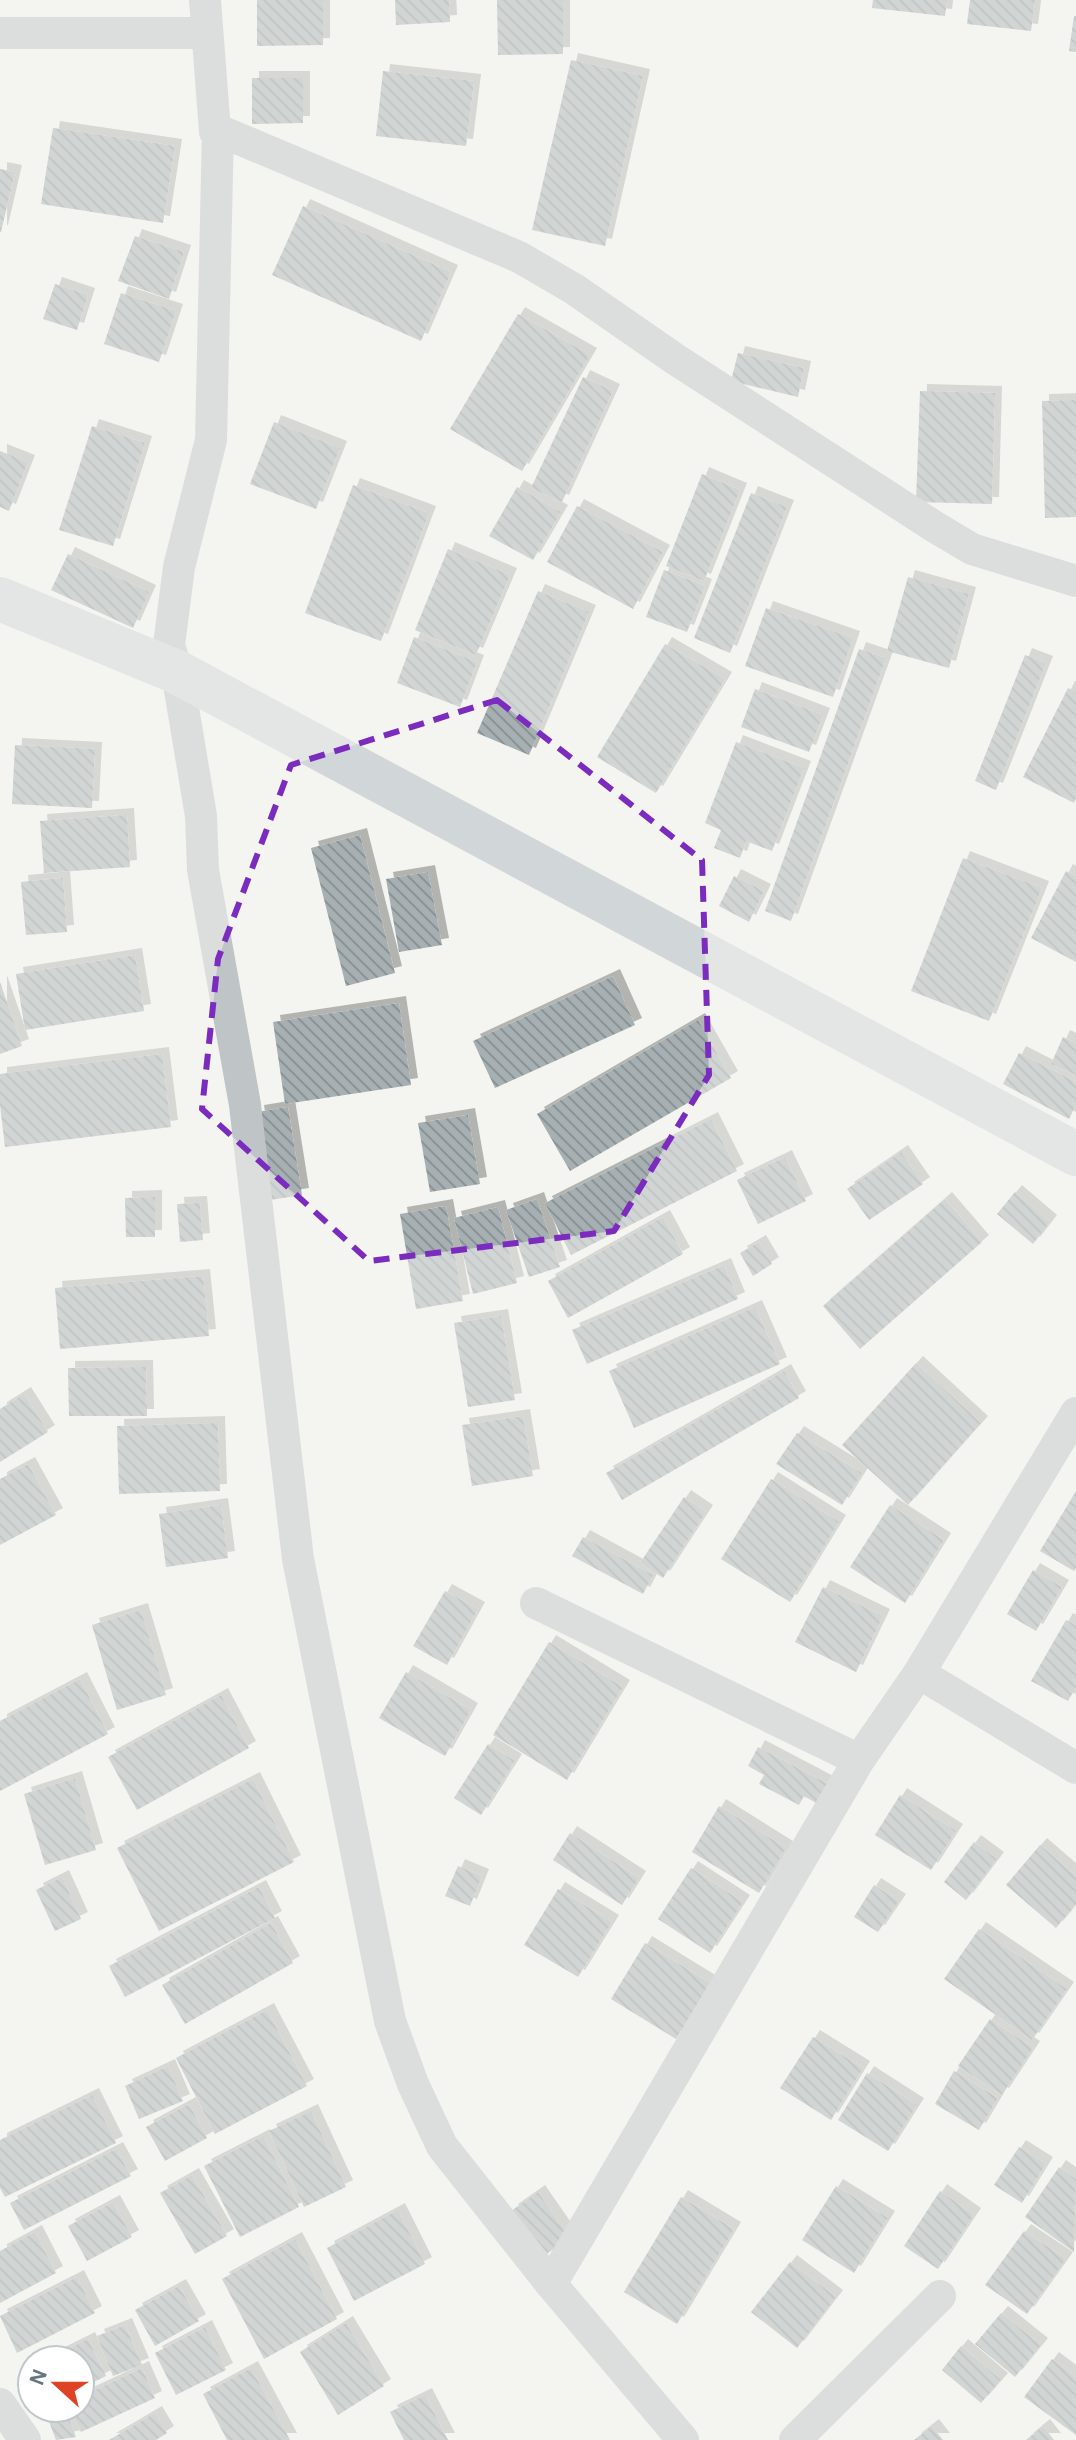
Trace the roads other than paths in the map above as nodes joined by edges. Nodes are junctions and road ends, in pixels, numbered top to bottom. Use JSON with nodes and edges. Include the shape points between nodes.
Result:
{"nodes":[{"id":1,"x":205,"y":0,"type":"edge"},
{"id":2,"x":0,"y":33,"type":"edge"},
{"id":3,"x":206,"y":33,"type":"junction"},
{"id":4,"x":218,"y":130,"type":"junction"},
{"id":5,"x":1076,"y":581,"type":"edge"},
{"id":6,"x":0,"y":599,"type":"edge"},
{"id":7,"x":177,"y":672,"type":"junction"},
{"id":8,"x":1076,"y":1154,"type":"edge"},
{"id":9,"x":1076,"y":1413,"type":"edge"},
{"id":10,"x":536,"y":1603,"type":"dead end"},
{"id":11,"x":919,"y":1673,"type":"junction"},
{"id":12,"x":859,"y":1760,"type":"junction"},
{"id":13,"x":1076,"y":1768,"type":"edge"},
{"id":14,"x":551,"y":2284,"type":"junction"},
{"id":15,"x":940,"y":2296,"type":"dead end"},
{"id":16,"x":0,"y":2404,"type":"edge"},
{"id":17,"x":25,"y":2440,"type":"edge"},
{"id":18,"x":683,"y":2440,"type":"edge"},
{"id":19,"x":795,"y":2440,"type":"edge"}],
"edges":[{"from":1,"to":3,"type":"street"},
{"from":2,"to":3,"type":"street"},
{"from":3,"to":4,"type":"street"},
{"from":4,"to":5,"type":"street","via":[[519,257],[972,549]]},
{"from":4,"to":7,"type":"street","via":[[211,440],[179,567],[169,645]]},
{"from":6,"to":7,"type":"main road"},
{"from":7,"to":8,"type":"main road"},
{"from":7,"to":14,"type":"street","via":[[201,816],[203,870],[245,1105],[298,1559],[390,2021],[442,2146]]},
{"from":9,"to":11,"type":"street"},
{"from":10,"to":12,"type":"street"},
{"from":11,"to":12,"type":"street"},
{"from":11,"to":13,"type":"street"},
{"from":12,"to":14,"type":"street"},
{"from":14,"to":18,"type":"street"},
{"from":15,"to":19,"type":"street"},
{"from":16,"to":17,"type":"street"}]}
